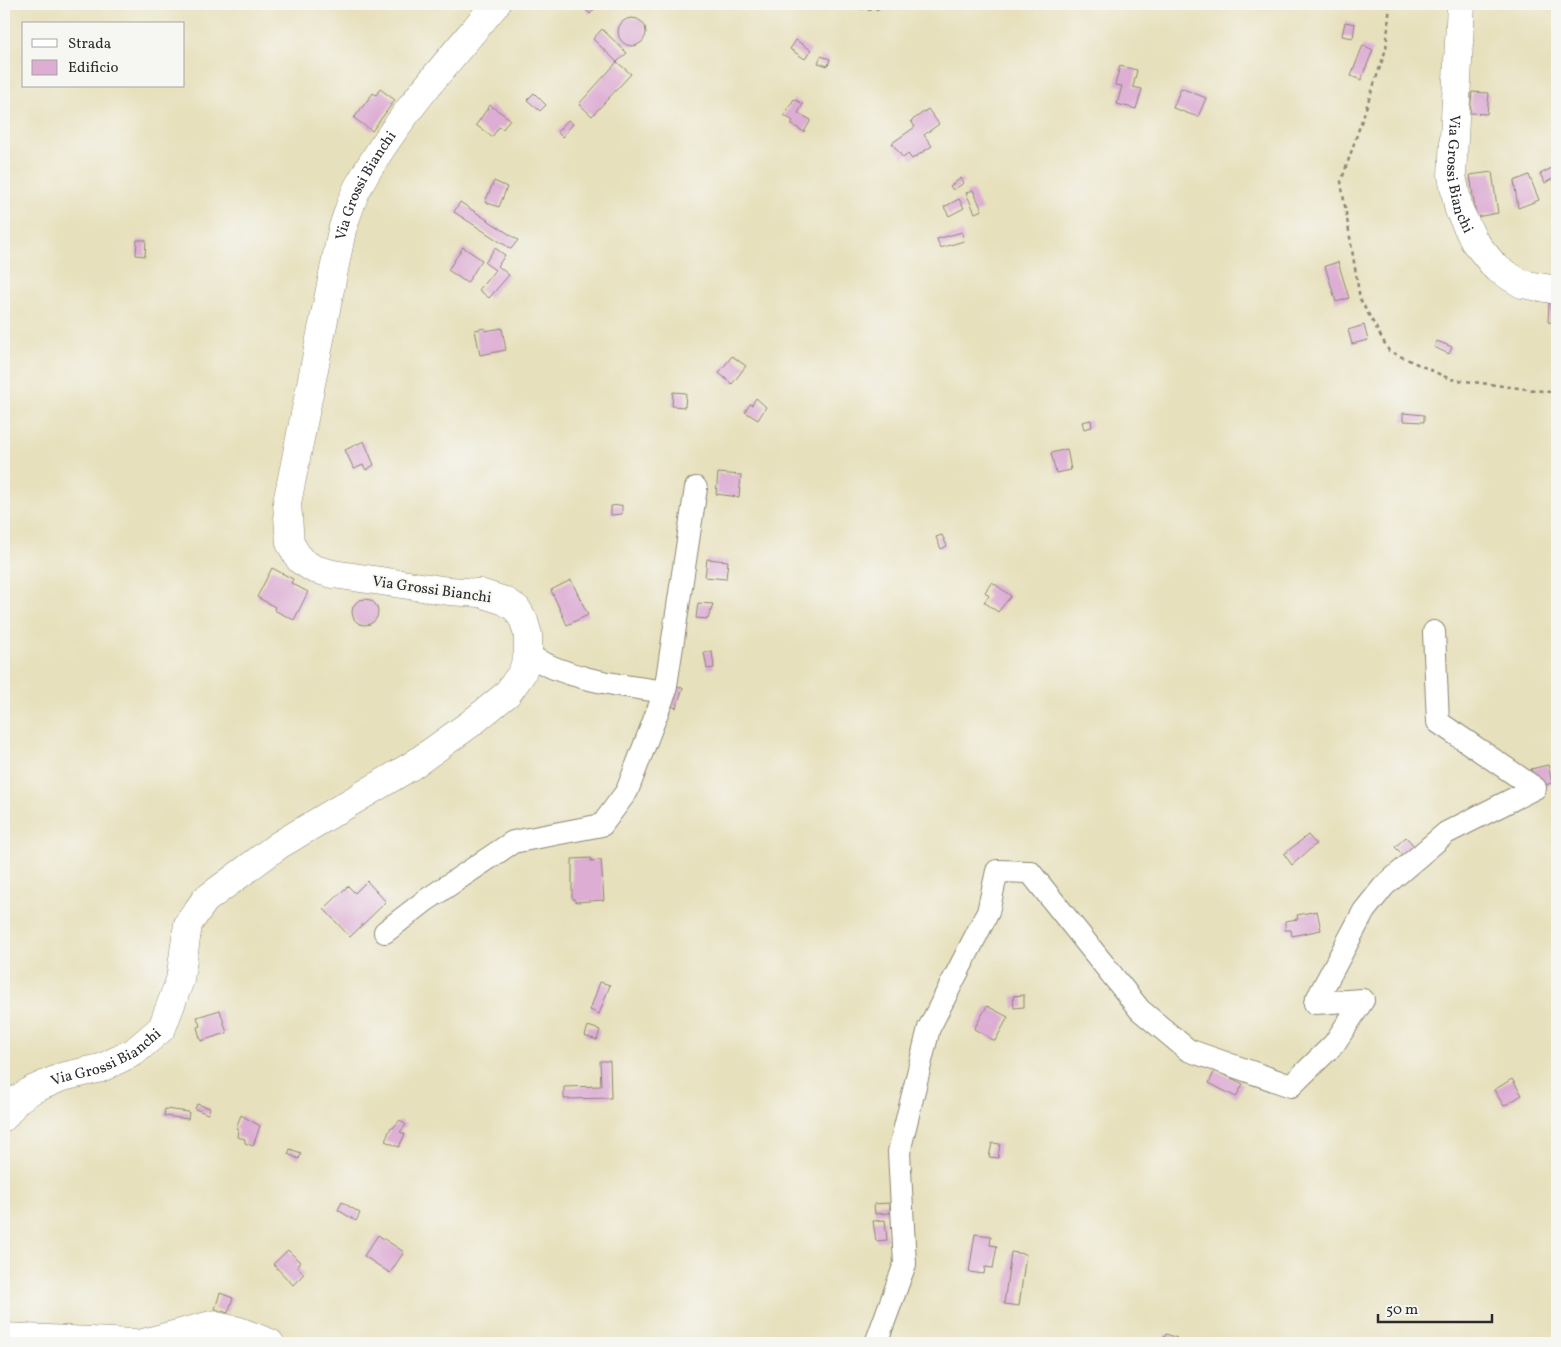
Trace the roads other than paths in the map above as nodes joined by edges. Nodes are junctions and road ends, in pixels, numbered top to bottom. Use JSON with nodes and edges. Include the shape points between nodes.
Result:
{"nodes":[{"id":1,"x":496,"y":4,"type":"edge"},
{"id":2,"x":1461,"y":4,"type":"edge"},
{"id":3,"x":1557,"y":290,"type":"edge"},
{"id":4,"x":696,"y":488,"type":"dead end"},
{"id":5,"x":1434,"y":632,"type":"dead end"},
{"id":6,"x":528,"y":655,"type":"junction"},
{"id":7,"x":665,"y":692,"type":"junction"},
{"id":8,"x":386,"y":932,"type":"dead end"},
{"id":9,"x":4,"y":1117,"type":"edge"},
{"id":10,"x":4,"y":1337,"type":"edge"},
{"id":11,"x":134,"y":1343,"type":"edge"},
{"id":12,"x":143,"y":1343,"type":"edge"},
{"id":13,"x":270,"y":1343,"type":"edge"},
{"id":14,"x":876,"y":1343,"type":"edge"}],
"edges":[{"from":1,"to":6,"type":"main road","name":"Via Grossi Bianchi","via":[[400,120],[357,189],[342,230],[287,503],[290,543],[300,560],[314,569],[440,590],[480,593],[505,601],[517,609],[524,621]]},
{"from":2,"to":3,"type":"main road","name":"Via Grossi Bianchi","via":[[1452,176],[1459,210],[1474,241],[1496,268],[1522,284]]},
{"from":4,"to":7,"type":"lane"},
{"from":5,"to":14,"type":"lane","via":[[1438,722],[1535,788],[1446,833],[1384,886],[1364,911],[1315,1003],[1363,1000],[1334,1044],[1291,1086],[1188,1050],[1140,1010],[1030,872],[998,872],[988,912],[929,1028],[898,1152],[905,1264]]},
{"from":6,"to":7,"type":"lane","via":[[544,665],[602,683]]},
{"from":6,"to":9,"type":"main road","name":"Via Grossi Bianchi","via":[[522,673],[507,694],[470,724],[413,765],[279,845],[205,900],[188,924],[180,980],[162,1028],[134,1052],[101,1068],[62,1077],[32,1090],[17,1100]]},
{"from":7,"to":8,"type":"lane","via":[[627,791],[602,825],[513,842],[425,901]]},
{"from":10,"to":11,"type":"main road"},
{"from":12,"to":13,"type":"main road","via":[[211,1325]]}]}
